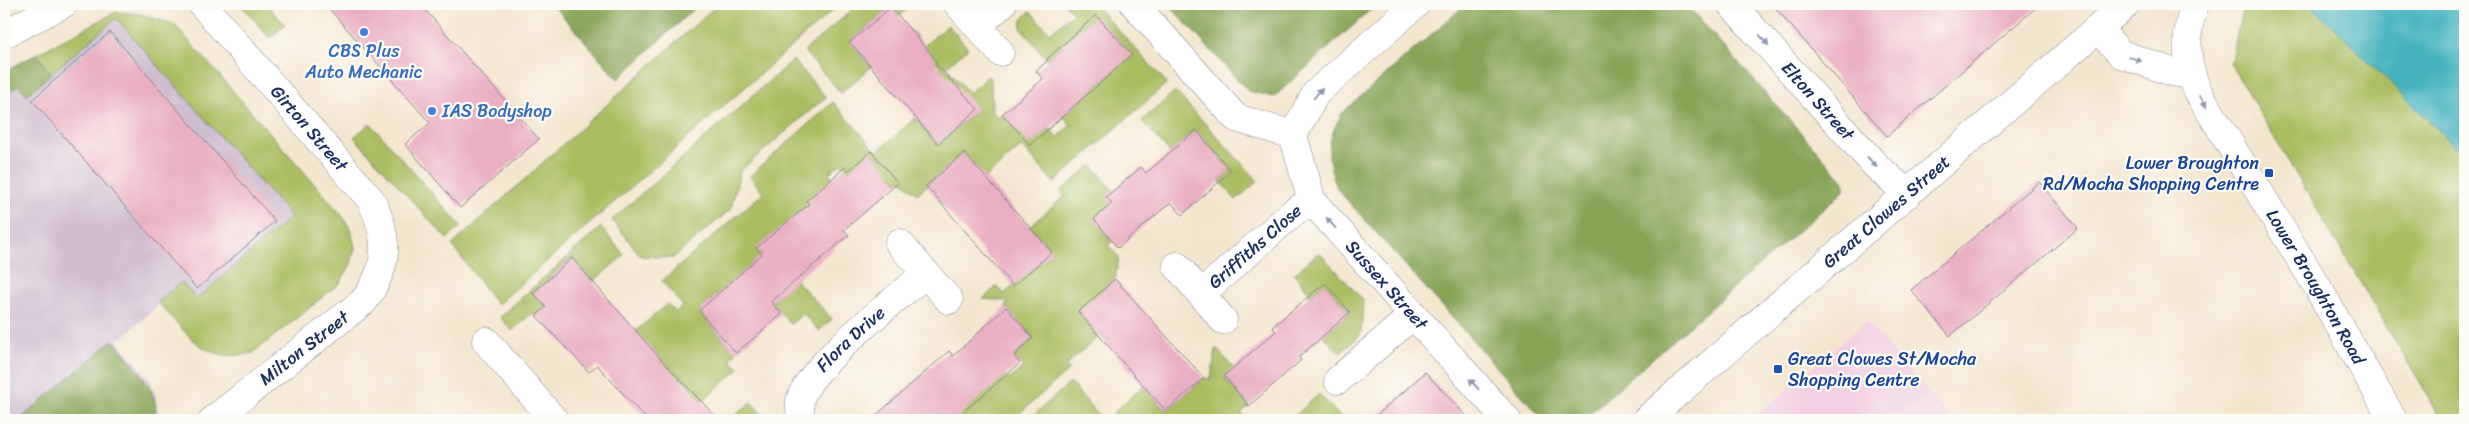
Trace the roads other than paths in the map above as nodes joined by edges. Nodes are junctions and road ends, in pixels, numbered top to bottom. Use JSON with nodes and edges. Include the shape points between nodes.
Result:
{"nodes":[{"id":1,"x":63,"y":4,"type":"edge"},
{"id":2,"x":202,"y":4,"type":"edge"},
{"id":3,"x":958,"y":4,"type":"edge"},
{"id":4,"x":1002,"y":4,"type":"edge"},
{"id":5,"x":1134,"y":4,"type":"edge"},
{"id":6,"x":1416,"y":4,"type":"edge"},
{"id":7,"x":1732,"y":4,"type":"edge"},
{"id":8,"x":2126,"y":4,"type":"edge"},
{"id":9,"x":2195,"y":4,"type":"edge"},
{"id":10,"x":977,"y":26,"type":"junction"},
{"id":11,"x":2098,"y":29,"type":"junction"},
{"id":12,"x":4,"y":34,"type":"edge"},
{"id":13,"x":1000,"y":52,"type":"dead end"},
{"id":14,"x":2191,"y":75,"type":"junction"},
{"id":15,"x":1293,"y":136,"type":"junction"},
{"id":16,"x":1908,"y":194,"type":"junction"},
{"id":17,"x":1312,"y":201,"type":"junction"},
{"id":18,"x":900,"y":243,"type":"dead end"},
{"id":19,"x":382,"y":266,"type":"joint"},
{"id":20,"x":1177,"y":266,"type":"dead end"},
{"id":21,"x":926,"y":274,"type":"junction"},
{"id":22,"x":1201,"y":294,"type":"junction"},
{"id":23,"x":949,"y":300,"type":"dead end"},
{"id":24,"x":1412,"y":315,"type":"junction"},
{"id":25,"x":1223,"y":320,"type":"dead end"},
{"id":26,"x":486,"y":341,"type":"dead end"},
{"id":27,"x":1338,"y":380,"type":"dead end"},
{"id":28,"x":213,"y":420,"type":"edge"},
{"id":29,"x":554,"y":420,"type":"edge"},
{"id":30,"x":801,"y":420,"type":"edge"},
{"id":31,"x":1507,"y":420,"type":"edge"},
{"id":32,"x":1646,"y":420,"type":"edge"},
{"id":33,"x":2393,"y":420,"type":"edge"}],
"edges":[{"from":1,"to":12,"type":"street"},
{"from":2,"to":19,"type":"street","name":"Girton Street","via":[[371,200],[383,230]]},
{"from":3,"to":10,"type":"street"},
{"from":4,"to":10,"type":"street"},
{"from":5,"to":15,"type":"street","via":[[1236,118]]},
{"from":15,"to":6,"type":"street","one_way":true,"via":[[1316,93]]},
{"from":7,"to":16,"type":"street","name":"Elton Street","one_way":true,"via":[[1876,166]]},
{"from":8,"to":11,"type":"street","name":"Great Clowes Street"},
{"from":9,"to":14,"type":"street","name":"Lower Broughton Road","via":[[2187,25]]},
{"from":10,"to":13,"type":"street"},
{"from":11,"to":14,"type":"street","one_way":true,"via":[[2121,54],[2172,72]]},
{"from":11,"to":16,"type":"street","name":"Great Clowes Street"},
{"from":14,"to":33,"type":"street","name":"Lower Broughton Road","one_way":true,"via":[[2212,118],[2318,288]]},
{"from":15,"to":17,"type":"street","name":"Sussex Street"},
{"from":16,"to":32,"type":"street","name":"Great Clowes Street"},
{"from":17,"to":22,"type":"street","name":"Griffiths Close","via":[[1295,211]]},
{"from":24,"to":17,"type":"street","name":"Sussex Street","one_way":true},
{"from":18,"to":21,"type":"street"},
{"from":19,"to":28,"type":"street","name":"Milton Street","via":[[378,281],[364,301]]},
{"from":20,"to":22,"type":"street","name":"Griffiths Close"},
{"from":21,"to":23,"type":"street"},
{"from":21,"to":30,"type":"street","name":"Flora Drive","via":[[810,378],[800,401]]},
{"from":22,"to":25,"type":"street","name":"Griffiths Close"},
{"from":24,"to":27,"type":"street"},
{"from":31,"to":24,"type":"street","name":"Sussex Street","one_way":true},
{"from":26,"to":29,"type":"street"}]}
